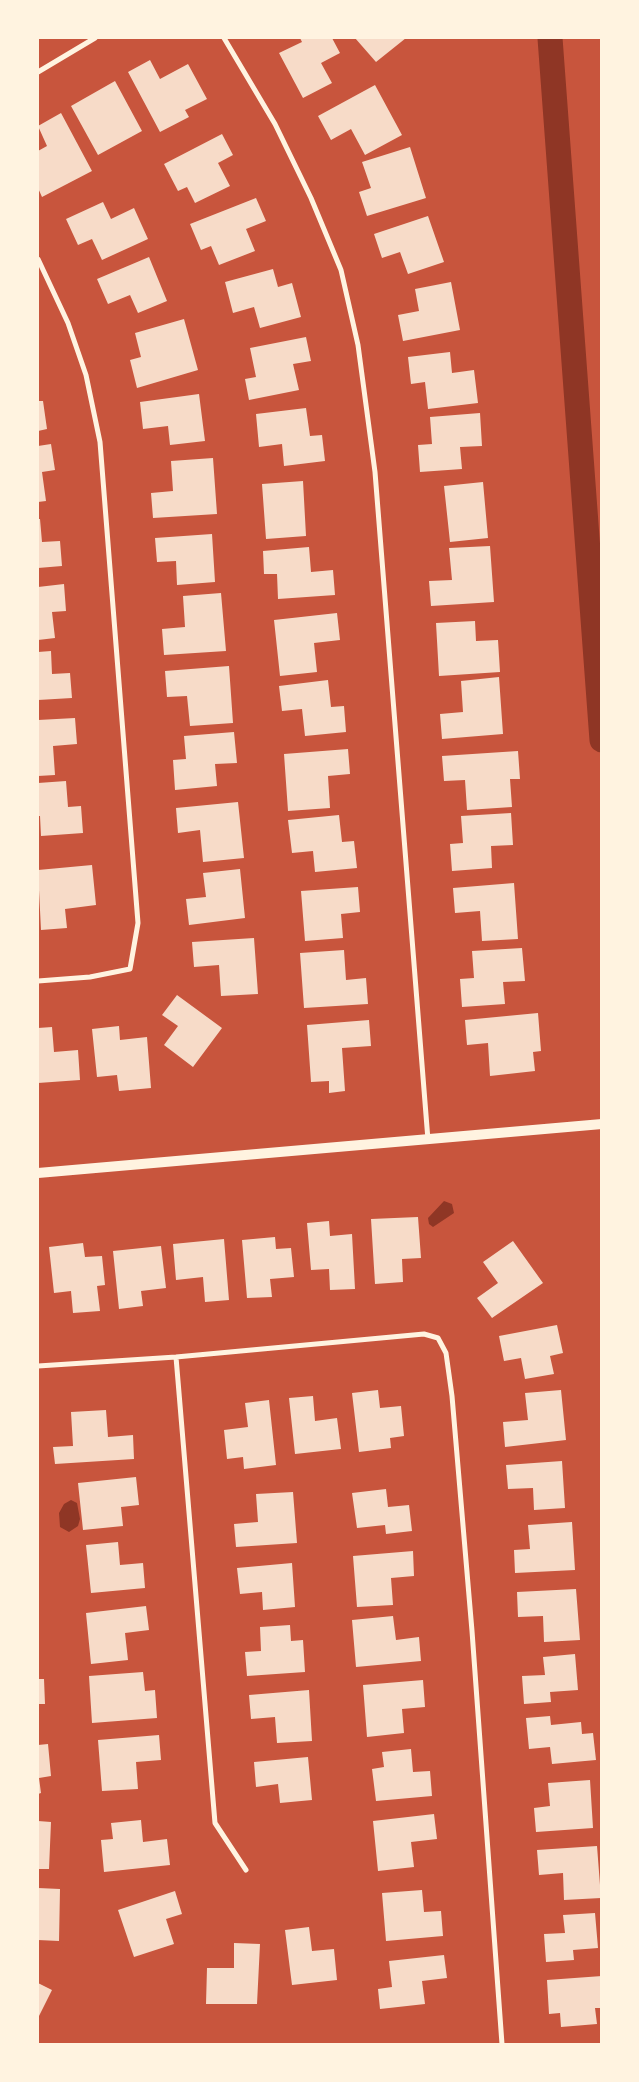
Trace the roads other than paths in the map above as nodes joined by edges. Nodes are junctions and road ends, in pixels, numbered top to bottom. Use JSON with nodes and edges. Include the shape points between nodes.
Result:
{"nodes":[{"id":1,"x":95,"y":38,"type":"edge"},
{"id":2,"x":224,"y":38,"type":"edge"},
{"id":3,"x":38,"y":72,"type":"edge"},
{"id":4,"x":38,"y":259,"type":"edge"},
{"id":5,"x":38,"y":981,"type":"edge"},
{"id":6,"x":602,"y":1124,"type":"edge"},
{"id":7,"x":428,"y":1141,"type":"junction"},
{"id":8,"x":38,"y":1173,"type":"edge"},
{"id":9,"x":176,"y":1357,"type":"junction"},
{"id":10,"x":38,"y":1366,"type":"edge"},
{"id":11,"x":246,"y":1870,"type":"dead end"},
{"id":12,"x":502,"y":2044,"type":"edge"}],
"edges":[{"from":1,"to":3,"type":"street"},
{"from":2,"to":7,"type":"street","via":[[275,124],[311,198],[341,270],[358,345],[375,472]]},
{"from":4,"to":5,"type":"street","via":[[68,323],[86,375],[100,442],[138,923],[130,969],[90,977]]},
{"from":6,"to":7,"type":"main road"},
{"from":7,"to":8,"type":"main road"},
{"from":9,"to":10,"type":"street"},
{"from":9,"to":11,"type":"street","via":[[215,1823]]},
{"from":9,"to":12,"type":"street","via":[[424,1334],[438,1338],[446,1353],[472,1631]]}]}
